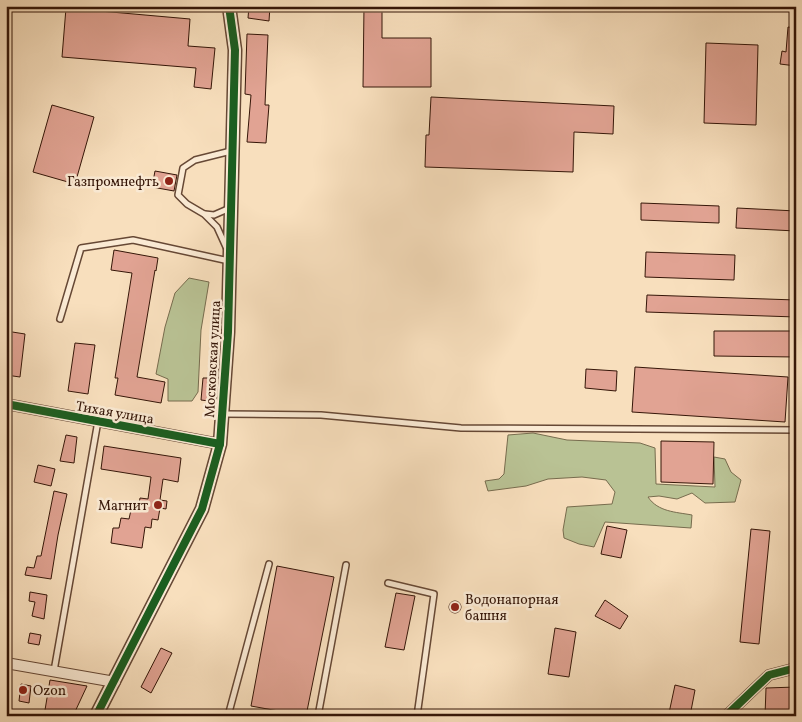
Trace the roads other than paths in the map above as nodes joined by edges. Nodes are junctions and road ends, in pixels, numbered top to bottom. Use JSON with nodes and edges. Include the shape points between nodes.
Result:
{"nodes":[{"id":1,"x":229,"y":6,"type":"edge"},
{"id":2,"x":232,"y":151,"type":"junction"},
{"id":3,"x":230,"y":207,"type":"junction"},
{"id":4,"x":204,"y":214,"type":"junction"},
{"id":5,"x":229,"y":257,"type":"junction"},
{"id":6,"x":60,"y":319,"type":"dead end"},
{"id":7,"x":6,"y":404,"type":"edge"},
{"id":8,"x":222,"y":414,"type":"junction"},
{"id":9,"x":98,"y":421,"type":"junction"},
{"id":10,"x":796,"y":430,"type":"edge"},
{"id":11,"x":220,"y":444,"type":"junction"},
{"id":12,"x":269,"y":564,"type":"dead end"},
{"id":13,"x":346,"y":565,"type":"dead end"},
{"id":14,"x":388,"y":583,"type":"dead end"},
{"id":15,"x":6,"y":663,"type":"edge"},
{"id":16,"x":796,"y":668,"type":"edge"},
{"id":17,"x":54,"y":672,"type":"junction"},
{"id":18,"x":115,"y":682,"type":"junction"},
{"id":19,"x":96,"y":716,"type":"edge"},
{"id":20,"x":228,"y":716,"type":"edge"},
{"id":21,"x":318,"y":716,"type":"edge"},
{"id":22,"x":417,"y":716,"type":"edge"},
{"id":23,"x":726,"y":716,"type":"edge"}],
"edges":[{"from":1,"to":2,"type":"street","name":"Московская улица","via":[[235,50]]},
{"from":2,"to":3,"type":"street","name":"Московская улица"},
{"from":2,"to":4,"type":"lane","via":[[194,160],[183,168],[178,195]]},
{"from":3,"to":4,"type":"lane","via":[[214,215]]},
{"from":3,"to":5,"type":"street","name":"Московская улица"},
{"from":4,"to":5,"type":"lane","via":[[217,227]]},
{"from":5,"to":6,"type":"lane","via":[[133,240],[81,248]]},
{"from":5,"to":8,"type":"street","name":"Московская улица"},
{"from":7,"to":9,"type":"street","name":"Тихая улица"},
{"from":8,"to":10,"type":"lane","via":[[321,415],[461,428]]},
{"from":8,"to":11,"type":"street","name":"Московская улица"},
{"from":9,"to":11,"type":"street","name":"Тихая улица"},
{"from":9,"to":17,"type":"lane"},
{"from":11,"to":18,"type":"street","name":"Московская улица","via":[[202,509]]},
{"from":12,"to":20,"type":"lane"},
{"from":13,"to":21,"type":"lane"},
{"from":14,"to":22,"type":"lane","via":[[434,594]]},
{"from":15,"to":17,"type":"street"},
{"from":16,"to":23,"type":"street","via":[[769,676]]},
{"from":17,"to":18,"type":"street"},
{"from":18,"to":19,"type":"street","name":"Московская улица"}]}
